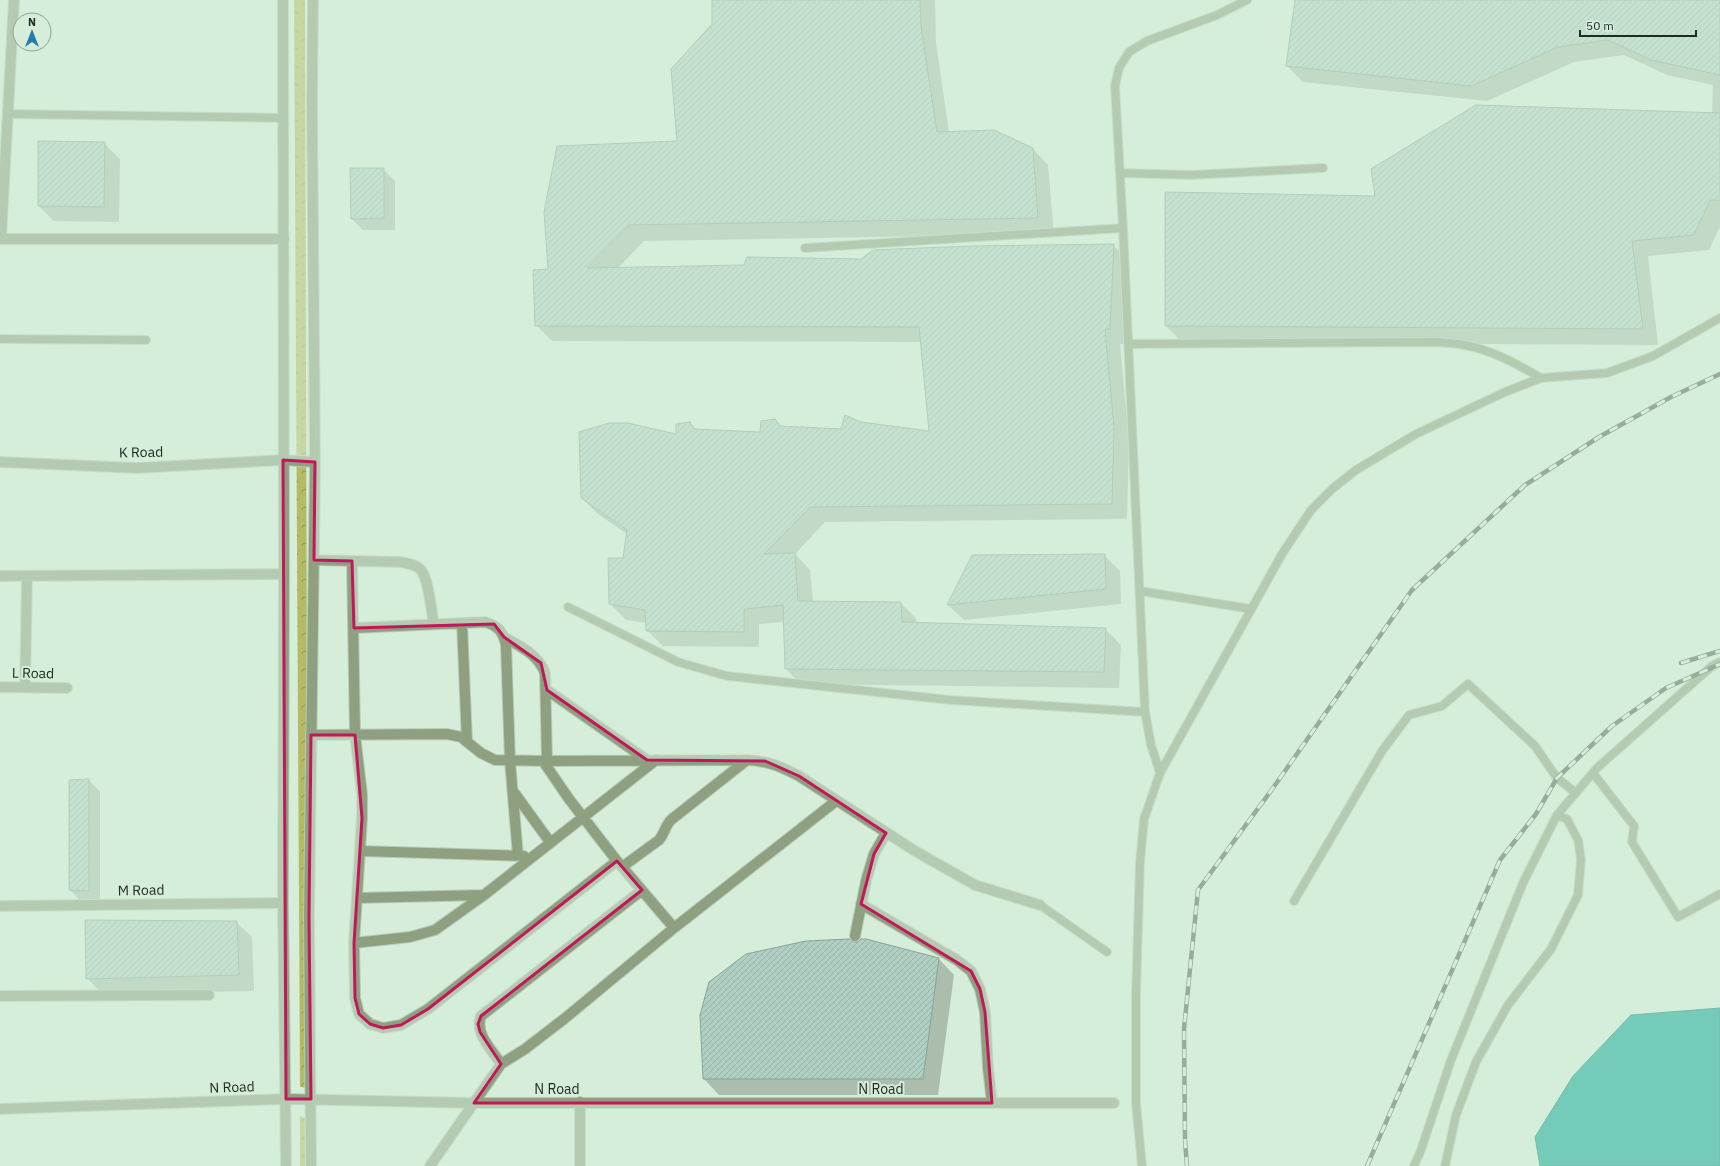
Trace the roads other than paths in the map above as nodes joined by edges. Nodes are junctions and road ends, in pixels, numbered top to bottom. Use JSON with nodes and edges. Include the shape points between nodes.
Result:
{"nodes":[{"id":1,"x":14,"y":0,"type":"edge"},
{"id":2,"x":283,"y":0,"type":"edge"},
{"id":3,"x":313,"y":0,"type":"edge"},
{"id":4,"x":1247,"y":0,"type":"edge"},
{"id":5,"x":8,"y":114,"type":"junction"},
{"id":6,"x":284,"y":118,"type":"junction"},
{"id":7,"x":1323,"y":168,"type":"dead end"},
{"id":8,"x":1120,"y":173,"type":"junction"},
{"id":9,"x":1123,"y":228,"type":"junction"},
{"id":10,"x":0,"y":239,"type":"edge"},
{"id":11,"x":284,"y":239,"type":"junction"},
{"id":12,"x":805,"y":248,"type":"dead end"},
{"id":13,"x":1720,"y":318,"type":"edge"},
{"id":14,"x":0,"y":338,"type":"edge"},
{"id":15,"x":146,"y":340,"type":"dead end"},
{"id":16,"x":1129,"y":344,"type":"junction"},
{"id":17,"x":1541,"y":378,"type":"junction"},
{"id":18,"x":283,"y":460,"type":"junction"},
{"id":19,"x":0,"y":462,"type":"edge"},
{"id":20,"x":315,"y":462,"type":"junction"},
{"id":21,"x":314,"y":560,"type":"junction"},
{"id":22,"x":352,"y":561,"type":"junction"},
{"id":23,"x":284,"y":574,"type":"junction"},
{"id":24,"x":0,"y":576,"type":"edge"},
{"id":25,"x":27,"y":577,"type":"junction"},
{"id":26,"x":1140,"y":591,"type":"junction"},
{"id":27,"x":568,"y":607,"type":"dead end"},
{"id":28,"x":1252,"y":609,"type":"junction"},
{"id":29,"x":462,"y":623,"type":"junction"},
{"id":30,"x":434,"y":624,"type":"junction"},
{"id":31,"x":354,"y":628,"type":"junction"},
{"id":32,"x":504,"y":636,"type":"junction"},
{"id":33,"x":1720,"y":662,"type":"edge"},
{"id":34,"x":0,"y":687,"type":"edge"},
{"id":35,"x":25,"y":687,"type":"junction"},
{"id":36,"x":67,"y":688,"type":"dead end"},
{"id":37,"x":547,"y":690,"type":"junction"},
{"id":38,"x":1145,"y":712,"type":"junction"},
{"id":39,"x":311,"y":735,"type":"junction"},
{"id":40,"x":355,"y":735,"type":"junction"},
{"id":41,"x":467,"y":742,"type":"junction"},
{"id":42,"x":510,"y":760,"type":"junction"},
{"id":43,"x":652,"y":760,"type":"junction"},
{"id":44,"x":747,"y":760,"type":"junction"},
{"id":45,"x":545,"y":761,"type":"junction"},
{"id":46,"x":1160,"y":773,"type":"junction"},
{"id":47,"x":1593,"y":773,"type":"junction"},
{"id":48,"x":513,"y":791,"type":"junction"},
{"id":49,"x":1576,"y":793,"type":"junction"},
{"id":50,"x":836,"y":801,"type":"junction"},
{"id":51,"x":1557,"y":815,"type":"junction"},
{"id":52,"x":582,"y":816,"type":"junction"},
{"id":53,"x":886,"y":833,"type":"junction"},
{"id":54,"x":550,"y":842,"type":"junction"},
{"id":55,"x":360,"y":852,"type":"junction"},
{"id":56,"x":518,"y":856,"type":"junction"},
{"id":57,"x":532,"y":857,"type":"junction"},
{"id":58,"x":619,"y":864,"type":"junction"},
{"id":59,"x":642,"y":890,"type":"junction"},
{"id":60,"x":1720,"y":894,"type":"edge"},
{"id":61,"x":484,"y":895,"type":"junction"},
{"id":62,"x":357,"y":898,"type":"junction"},
{"id":63,"x":1294,"y":901,"type":"dead end"},
{"id":64,"x":283,"y":903,"type":"junction"},
{"id":65,"x":860,"y":904,"type":"junction"},
{"id":66,"x":1040,"y":905,"type":"joint"},
{"id":67,"x":0,"y":906,"type":"edge"},
{"id":68,"x":674,"y":928,"type":"junction"},
{"id":69,"x":855,"y":936,"type":"dead end"},
{"id":70,"x":354,"y":943,"type":"junction"},
{"id":71,"x":1107,"y":952,"type":"dead end"},
{"id":72,"x":209,"y":995,"type":"dead end"},
{"id":73,"x":0,"y":996,"type":"edge"},
{"id":74,"x":501,"y":1064,"type":"junction"},
{"id":75,"x":286,"y":1099,"type":"junction"},
{"id":76,"x":311,"y":1099,"type":"junction"},
{"id":77,"x":580,"y":1102,"type":"junction"},
{"id":78,"x":474,"y":1103,"type":"junction"},
{"id":79,"x":992,"y":1103,"type":"junction"},
{"id":80,"x":1114,"y":1103,"type":"dead end"},
{"id":81,"x":0,"y":1109,"type":"edge"},
{"id":82,"x":286,"y":1166,"type":"edge"},
{"id":83,"x":311,"y":1166,"type":"edge"},
{"id":84,"x":430,"y":1166,"type":"edge"},
{"id":85,"x":580,"y":1166,"type":"edge"},
{"id":86,"x":1142,"y":1166,"type":"edge"},
{"id":87,"x":1414,"y":1166,"type":"edge"},
{"id":88,"x":1445,"y":1166,"type":"edge"}],
"edges":[{"from":1,"to":5,"type":"street"},
{"from":2,"to":6,"type":"street"},
{"from":3,"to":20,"type":"street"},
{"from":4,"to":8,"type":"lane","via":[[1217,15],[1147,41],[1129,52],[1119,68],[1115,86]]},
{"from":5,"to":6,"type":"lane"},
{"from":5,"to":10,"type":"street"},
{"from":6,"to":11,"type":"street"},
{"from":7,"to":8,"type":"lane","via":[[1190,174]]},
{"from":8,"to":9,"type":"lane"},
{"from":9,"to":12,"type":"lane"},
{"from":9,"to":16,"type":"lane"},
{"from":10,"to":11,"type":"street"},
{"from":11,"to":18,"type":"street"},
{"from":13,"to":17,"type":"lane","via":[[1653,356],[1607,372]]},
{"from":14,"to":15,"type":"lane"},
{"from":16,"to":17,"type":"lane","via":[[1464,344],[1509,360]]},
{"from":16,"to":26,"type":"lane"},
{"from":17,"to":28,"type":"lane","via":[[1416,434],[1356,470],[1332,489],[1312,510],[1282,554]]},
{"from":18,"to":19,"type":"street","name":"K Road","via":[[137,468]]},
{"from":18,"to":20,"type":"street","name":"K Road"},
{"from":18,"to":23,"type":"street"},
{"from":20,"to":21,"type":"street"},
{"from":21,"to":22,"type":"street"},
{"from":21,"to":39,"type":"street"},
{"from":22,"to":30,"type":"street","via":[[401,562],[414,565],[422,571]]},
{"from":22,"to":31,"type":"street"},
{"from":23,"to":25,"type":"street"},
{"from":23,"to":64,"type":"street"},
{"from":24,"to":25,"type":"street"},
{"from":25,"to":35,"type":"street"},
{"from":26,"to":28,"type":"lane"},
{"from":26,"to":38,"type":"lane"},
{"from":27,"to":38,"type":"lane","via":[[678,662],[727,676],[950,700]]},
{"from":28,"to":46,"type":"lane"},
{"from":29,"to":30,"type":"street"},
{"from":29,"to":32,"type":"street","via":[[494,624]]},
{"from":29,"to":41,"type":"street"},
{"from":30,"to":31,"type":"street"},
{"from":31,"to":40,"type":"street"},
{"from":32,"to":37,"type":"street","via":[[534,655],[542,664]]},
{"from":32,"to":42,"type":"street"},
{"from":33,"to":47,"type":"lane","via":[[1712,666]]},
{"from":34,"to":35,"type":"street","name":"L Road"},
{"from":35,"to":36,"type":"street","name":"L Road"},
{"from":37,"to":43,"type":"street"},
{"from":37,"to":45,"type":"street"},
{"from":38,"to":46,"type":"lane"},
{"from":39,"to":40,"type":"street"},
{"from":39,"to":76,"type":"street"},
{"from":40,"to":41,"type":"street","via":[[447,734],[461,737]]},
{"from":40,"to":55,"type":"street","via":[[362,794]]},
{"from":41,"to":42,"type":"street","via":[[495,760]]},
{"from":42,"to":45,"type":"street"},
{"from":42,"to":48,"type":"street"},
{"from":43,"to":44,"type":"street"},
{"from":43,"to":45,"type":"street"},
{"from":43,"to":52,"type":"street"},
{"from":44,"to":50,"type":"street","via":[[765,761],[782,767]]},
{"from":44,"to":58,"type":"street","via":[[667,823],[659,840]]},
{"from":45,"to":52,"type":"street"},
{"from":46,"to":86,"type":"lane","via":[[1144,819],[1140,862],[1136,1103]]},
{"from":47,"to":49,"type":"lane"},
{"from":47,"to":60,"type":"lane","via":[[1634,826],[1632,842],[1678,917]]},
{"from":48,"to":54,"type":"street"},
{"from":48,"to":56,"type":"street"},
{"from":49,"to":51,"type":"lane"},
{"from":49,"to":63,"type":"lane","via":[[1557,778],[1535,746],[1468,684],[1442,706],[1409,715],[1382,751]]},
{"from":50,"to":53,"type":"street"},
{"from":50,"to":68,"type":"street"},
{"from":51,"to":87,"type":"lane","via":[[1523,882],[1450,1060]]},
{"from":51,"to":88,"type":"lane","via":[[1567,819],[1578,840],[1581,859],[1578,895],[1551,949],[1508,1004],[1476,1062],[1456,1115]]},
{"from":52,"to":54,"type":"street"},
{"from":52,"to":58,"type":"street"},
{"from":53,"to":65,"type":"street","via":[[874,854]]},
{"from":53,"to":66,"type":"street","via":[[975,885]]},
{"from":54,"to":57,"type":"street"},
{"from":55,"to":56,"type":"street"},
{"from":55,"to":62,"type":"street"},
{"from":56,"to":57,"type":"street"},
{"from":57,"to":61,"type":"street"},
{"from":58,"to":59,"type":"street"},
{"from":58,"to":70,"type":"street","via":[[428,1009],[400,1024],[383,1028],[370,1024],[359,1014],[355,998]]},
{"from":59,"to":68,"type":"street"},
{"from":59,"to":74,"type":"street","via":[[481,1016],[478,1024],[480,1032]]},
{"from":61,"to":62,"type":"street"},
{"from":61,"to":70,"type":"street","via":[[435,930],[410,937]]},
{"from":62,"to":70,"type":"street"},
{"from":64,"to":67,"type":"street","name":"M Road"},
{"from":64,"to":75,"type":"street"},
{"from":65,"to":69,"type":"street"},
{"from":65,"to":79,"type":"street","via":[[957,960],[971,971],[980,989],[985,1012]]},
{"from":66,"to":71,"type":"lane"},
{"from":68,"to":74,"type":"street","via":[[564,1019]]},
{"from":72,"to":73,"type":"street"},
{"from":74,"to":78,"type":"street"},
{"from":75,"to":76,"type":"street","name":"N Road"},
{"from":75,"to":81,"type":"street","name":"N Road"},
{"from":75,"to":82,"type":"street"},
{"from":76,"to":78,"type":"street","name":"N Road"},
{"from":76,"to":83,"type":"street"},
{"from":77,"to":78,"type":"street","name":"N Road"},
{"from":77,"to":79,"type":"street","name":"N Road"},
{"from":77,"to":85,"type":"street"},
{"from":78,"to":84,"type":"street"},
{"from":79,"to":80,"type":"street","name":"N Road"}]}
